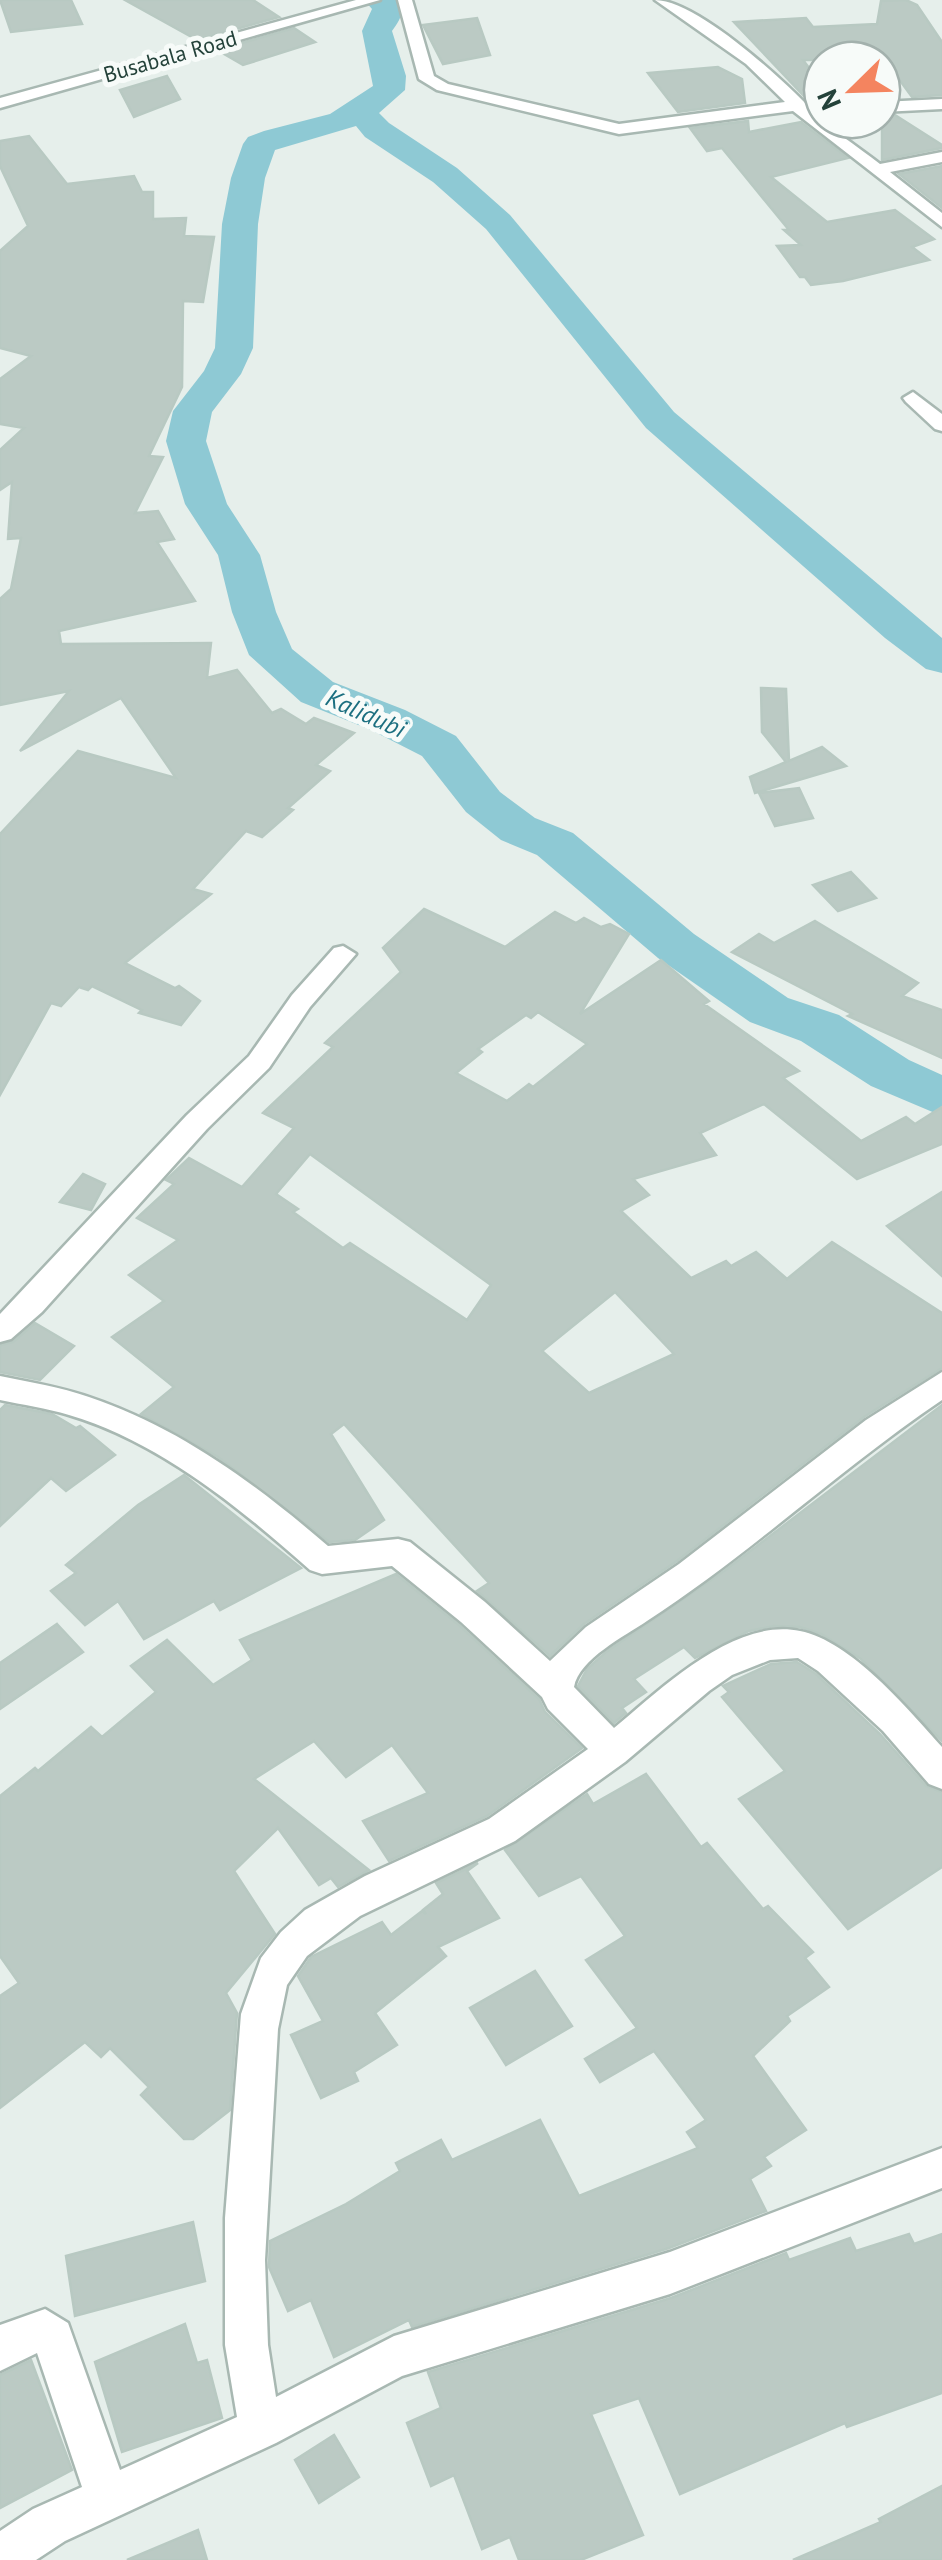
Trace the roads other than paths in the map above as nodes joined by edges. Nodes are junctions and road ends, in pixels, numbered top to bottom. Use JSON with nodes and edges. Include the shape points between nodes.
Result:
{"nodes":[{"id":1,"x":373,"y":0,"type":"edge"},
{"id":2,"x":406,"y":0,"type":"edge"},
{"id":3,"x":662,"y":0,"type":"edge"},
{"id":4,"x":0,"y":102,"type":"edge"},
{"id":5,"x":942,"y":104,"type":"edge"},
{"id":6,"x":902,"y":106,"type":"edge"},
{"id":7,"x":801,"y":108,"type":"junction"},
{"id":8,"x":942,"y":157,"type":"edge"},
{"id":9,"x":876,"y":170,"type":"junction"},
{"id":10,"x":942,"y":222,"type":"edge"},
{"id":11,"x":913,"y":398,"type":"dead end"},
{"id":12,"x":942,"y":425,"type":"edge"},
{"id":13,"x":343,"y":954,"type":"dead end"},
{"id":14,"x":0,"y":1331,"type":"edge"},
{"id":15,"x":942,"y":1384,"type":"edge"},
{"id":16,"x":0,"y":1388,"type":"edge"},
{"id":17,"x":554,"y":1688,"type":"junction"},
{"id":18,"x":613,"y":1750,"type":"junction"},
{"id":19,"x":942,"y":1773,"type":"edge"},
{"id":20,"x":942,"y":2168,"type":"edge"},
{"id":21,"x":0,"y":2350,"type":"edge"},
{"id":22,"x":262,"y":2428,"type":"junction"},
{"id":23,"x":108,"y":2498,"type":"junction"},
{"id":24,"x":0,"y":2558,"type":"edge"}],
"edges":[{"from":1,"to":4,"type":"street","name":"Busabala Road"},
{"from":2,"to":7,"type":"street","via":[[427,78],[442,87],[619,129]]},
{"from":3,"to":7,"type":"street","via":[[752,60]]},
{"from":5,"to":6,"type":"street"},
{"from":7,"to":9,"type":"street"},
{"from":8,"to":9,"type":"street"},
{"from":9,"to":10,"type":"street"},
{"from":11,"to":12,"type":"street"},
{"from":13,"to":14,"type":"street","via":[[259,1062]]},
{"from":15,"to":17,"type":"street","via":[[574,1657]]},
{"from":16,"to":17,"type":"street","via":[[83,1407],[194,1460],[322,1560],[398,1552]]},
{"from":17,"to":18,"type":"street"},
{"from":18,"to":19,"type":"street","via":[[676,1692],[742,1655],[802,1643],[830,1658]]},
{"from":18,"to":22,"type":"street","via":[[499,1832],[329,1915],[292,1943],[271,1976],[260,2022],[242,2237],[250,2384]]},
{"from":20,"to":22,"type":"street","via":[[670,2273],[394,2358]]},
{"from":21,"to":23,"type":"street","via":[[36,2331],[53,2338]]},
{"from":22,"to":23,"type":"street"},
{"from":23,"to":24,"type":"street","via":[[49,2525]]}]}
